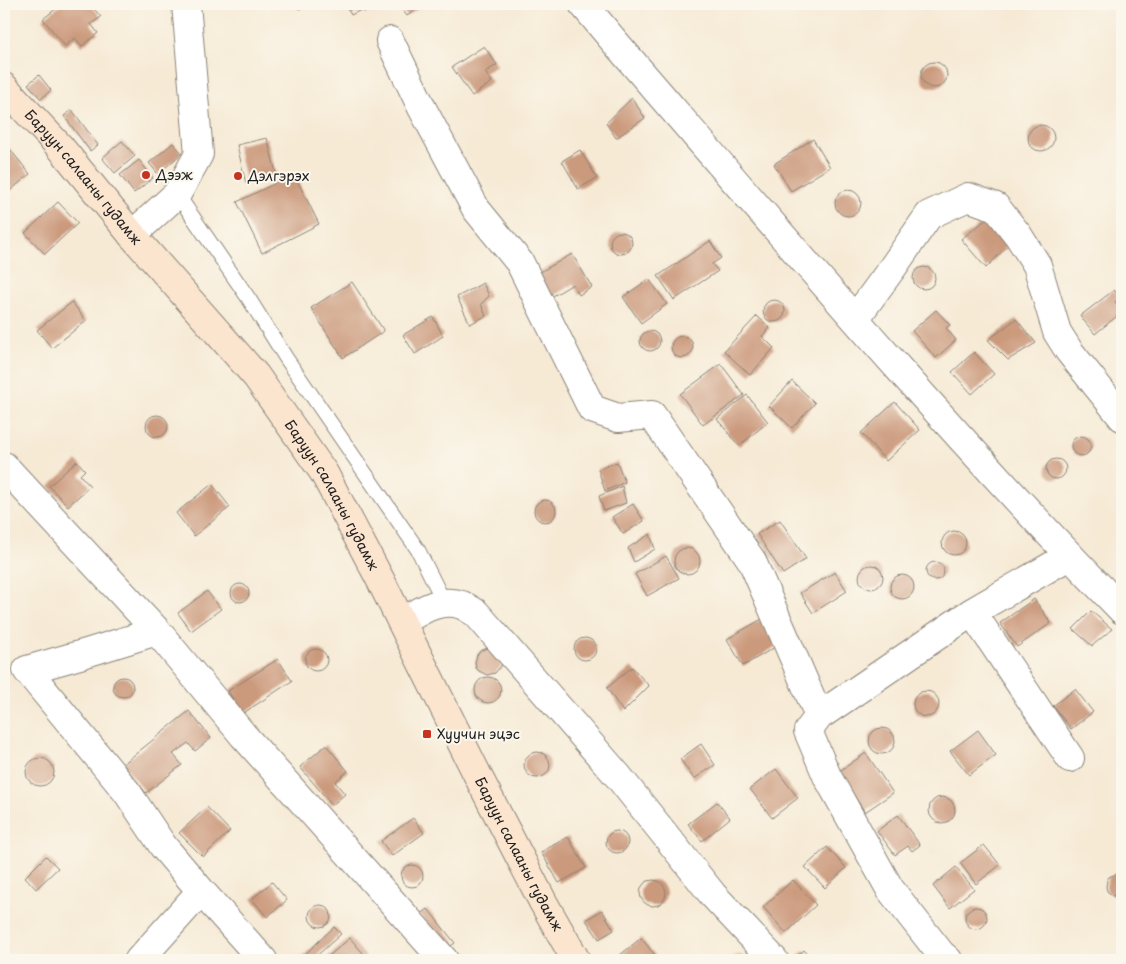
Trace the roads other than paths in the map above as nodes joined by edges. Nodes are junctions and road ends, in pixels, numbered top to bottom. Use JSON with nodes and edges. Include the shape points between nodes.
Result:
{"nodes":[{"id":1,"x":186,"y":4,"type":"edge"},
{"id":2,"x":583,"y":4,"type":"edge"},
{"id":3,"x":390,"y":41,"type":"dead end"},
{"id":4,"x":4,"y":87,"type":"edge"},
{"id":5,"x":177,"y":194,"type":"junction"},
{"id":6,"x":132,"y":235,"type":"junction"},
{"id":7,"x":855,"y":320,"type":"junction"},
{"id":8,"x":1122,"y":417,"type":"edge"},
{"id":9,"x":4,"y":466,"type":"edge"},
{"id":10,"x":1069,"y":556,"type":"junction"},
{"id":11,"x":444,"y":602,"type":"junction"},
{"id":12,"x":1122,"y":610,"type":"edge"},
{"id":13,"x":972,"y":612,"type":"junction"},
{"id":14,"x":402,"y":622,"type":"junction"},
{"id":15,"x":157,"y":631,"type":"junction"},
{"id":16,"x":15,"y":673,"type":"edge"},
{"id":17,"x":819,"y":716,"type":"junction"},
{"id":18,"x":1070,"y":758,"type":"dead end"},
{"id":19,"x":200,"y":891,"type":"junction"},
{"id":20,"x":139,"y":960,"type":"edge"},
{"id":21,"x":263,"y":960,"type":"edge"},
{"id":22,"x":444,"y":960,"type":"edge"},
{"id":23,"x":576,"y":960,"type":"edge"},
{"id":24,"x":774,"y":960,"type":"edge"},
{"id":25,"x":948,"y":960,"type":"edge"}],
"edges":[{"from":1,"to":5,"type":"street","via":[[199,154]]},
{"from":2,"to":7,"type":"street"},
{"from":3,"to":17,"type":"street","via":[[476,209],[520,263],[592,409],[618,418],[652,415],[752,561]]},
{"from":4,"to":6,"type":"main road","name":"Баруун салааны гудамж","via":[[61,148]]},
{"from":5,"to":6,"type":"street"},
{"from":5,"to":11,"type":"lane","via":[[418,550]]},
{"from":6,"to":14,"type":"main road","name":"Баруун салааны гудамж","via":[[256,376],[324,473]]},
{"from":7,"to":8,"type":"street","via":[[929,215],[968,197],[996,207],[1037,265],[1057,332]]},
{"from":7,"to":10,"type":"street"},
{"from":9,"to":15,"type":"street"},
{"from":10,"to":12,"type":"street"},
{"from":10,"to":13,"type":"street"},
{"from":11,"to":14,"type":"street","via":[[429,606]]},
{"from":11,"to":24,"type":"street","via":[[461,605],[476,613],[618,776],[714,895]]},
{"from":13,"to":17,"type":"street"},
{"from":13,"to":18,"type":"street"},
{"from":14,"to":23,"type":"main road","name":"Баруун салааны гудамж","via":[[481,782]]},
{"from":15,"to":16,"type":"street"},
{"from":15,"to":22,"type":"street","via":[[243,735]]},
{"from":16,"to":19,"type":"street","via":[[127,792],[163,846]]},
{"from":17,"to":25,"type":"street","via":[[808,731],[826,776],[890,889]]},
{"from":19,"to":20,"type":"street"},
{"from":19,"to":21,"type":"street"}]}
